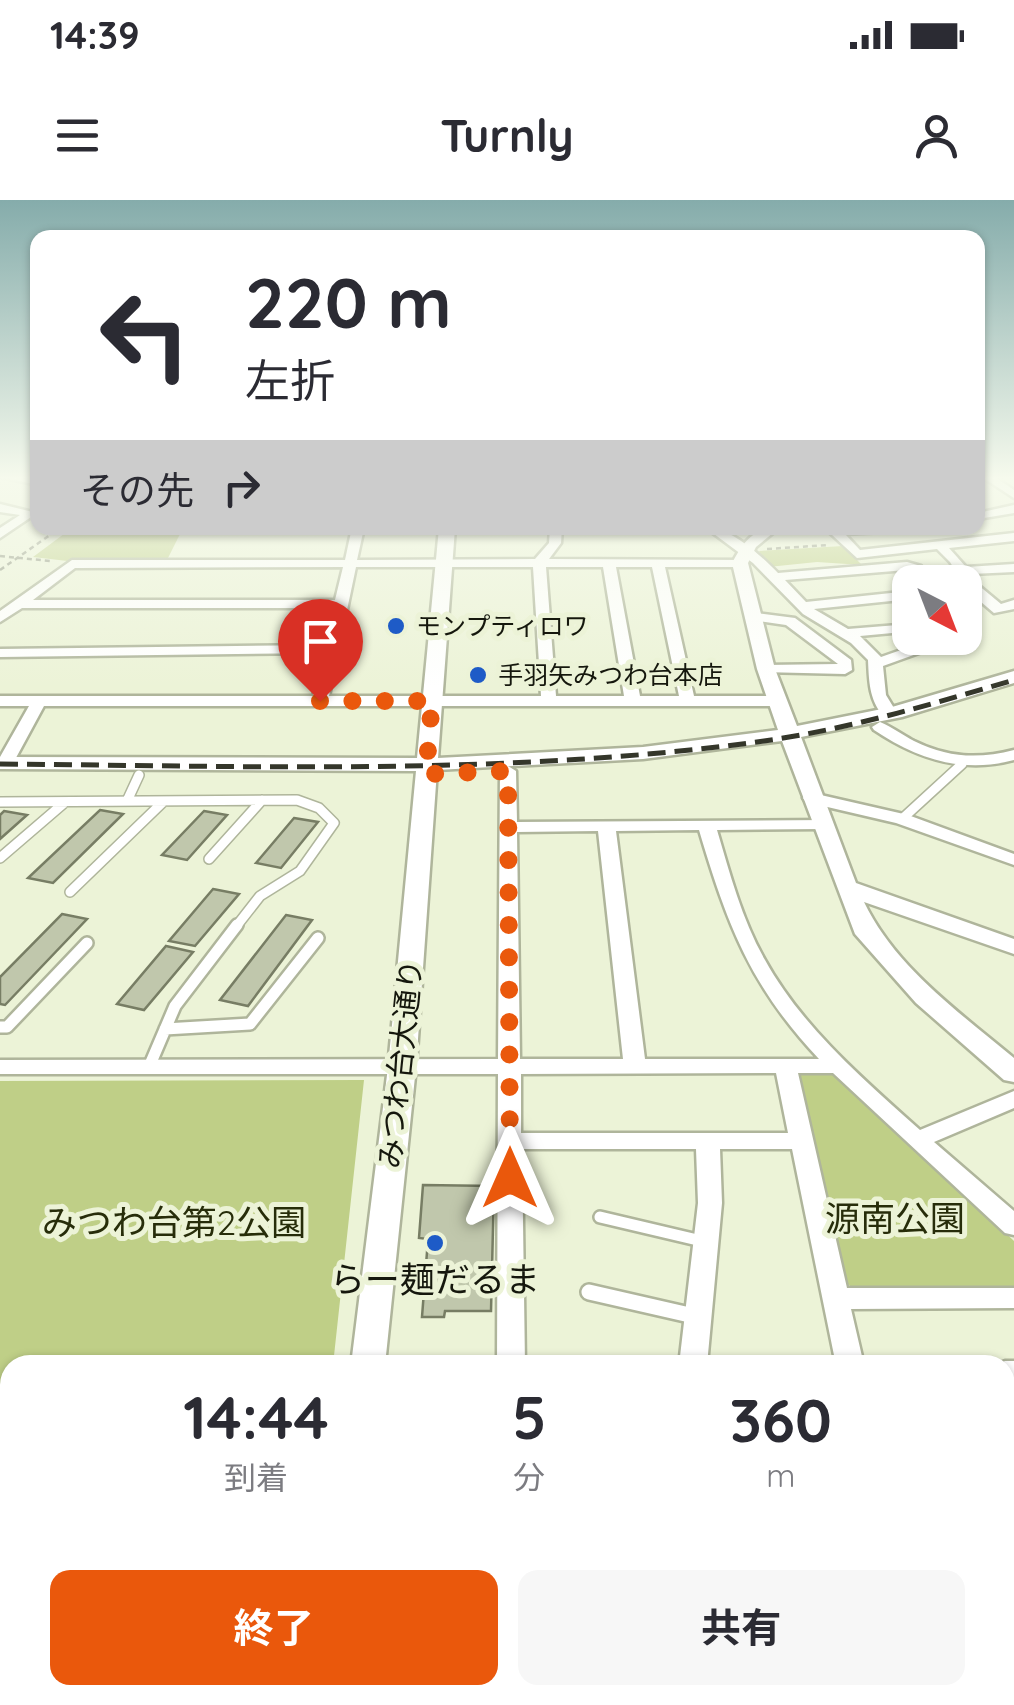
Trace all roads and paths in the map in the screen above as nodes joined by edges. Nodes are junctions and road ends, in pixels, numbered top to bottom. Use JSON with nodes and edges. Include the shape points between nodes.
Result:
{"nodes":[{"id":1,"x":32,"y":547,"type":"edge"},
{"id":2,"x":355,"y":547,"type":"edge"},
{"id":3,"x":445,"y":547,"type":"edge"},
{"id":4,"x":551,"y":547,"type":"edge"},
{"id":5,"x":736,"y":547,"type":"edge"},
{"id":6,"x":751,"y":547,"type":"edge"},
{"id":7,"x":814,"y":547,"type":"edge"},
{"id":8,"x":851,"y":547,"type":"edge"},
{"id":9,"x":947,"y":547,"type":"edge"},
{"id":10,"x":942,"y":548,"type":"junction"},
{"id":11,"x":744,"y":554,"type":"junction"},
{"id":12,"x":0,"y":556,"type":"edge"},
{"id":13,"x":17,"y":558,"type":"junction"},
{"id":14,"x":539,"y":563,"type":"junction"},
{"id":15,"x":609,"y":563,"type":"junction"},
{"id":16,"x":658,"y":563,"type":"junction"},
{"id":17,"x":72,"y":564,"type":"junction"},
{"id":18,"x":352,"y":564,"type":"junction"},
{"id":19,"x":444,"y":564,"type":"junction"},
{"id":20,"x":956,"y":565,"type":"edge"},
{"id":21,"x":892,"y":567,"type":"edge"},
{"id":22,"x":1014,"y":568,"type":"edge"},
{"id":23,"x":0,"y":570,"type":"edge"},
{"id":24,"x":982,"y":570,"type":"edge"},
{"id":25,"x":774,"y":576,"type":"junction"},
{"id":26,"x":892,"y":597,"type":"edge"},
{"id":27,"x":982,"y":597,"type":"edge"},
{"id":28,"x":19,"y":604,"type":"junction"},
{"id":29,"x":342,"y":604,"type":"junction"},
{"id":30,"x":1014,"y":604,"type":"edge"},
{"id":31,"x":804,"y":606,"type":"junction"},
{"id":32,"x":756,"y":617,"type":"junction"},
{"id":33,"x":0,"y":618,"type":"edge"},
{"id":34,"x":892,"y":630,"type":"edge"},
{"id":35,"x":844,"y":634,"type":"junction"},
{"id":36,"x":332,"y":650,"type":"junction"},
{"id":37,"x":0,"y":652,"type":"edge"},
{"id":38,"x":900,"y":655,"type":"edge"},
{"id":39,"x":875,"y":664,"type":"junction"},
{"id":40,"x":766,"y":668,"type":"junction"},
{"id":41,"x":1014,"y":676,"type":"edge"},
{"id":42,"x":1014,"y":690,"type":"edge"},
{"id":43,"x":0,"y":701,"type":"edge"},
{"id":44,"x":39,"y":701,"type":"junction"},
{"id":45,"x":320,"y":701,"type":"junction"},
{"id":46,"x":432,"y":701,"type":"junction"},
{"id":47,"x":778,"y":701,"type":"junction"},
{"id":48,"x":549,"y":702,"type":"junction"},
{"id":49,"x":632,"y":702,"type":"junction"},
{"id":50,"x":688,"y":702,"type":"junction"},
{"id":51,"x":884,"y":720,"type":"junction"},
{"id":52,"x":791,"y":738,"type":"junction"},
{"id":53,"x":1014,"y":756,"type":"edge"},
{"id":54,"x":962,"y":764,"type":"junction"},
{"id":55,"x":2,"y":767,"type":"edge"},
{"id":56,"x":427,"y":768,"type":"junction"},
{"id":57,"x":508,"y":771,"type":"junction"},
{"id":58,"x":139,"y":774,"type":"junction"},
{"id":59,"x":812,"y":798,"type":"junction"},
{"id":60,"x":262,"y":800,"type":"junction"},
{"id":61,"x":127,"y":801,"type":"junction"},
{"id":62,"x":164,"y":801,"type":"junction"},
{"id":63,"x":0,"y":802,"type":"edge"},
{"id":64,"x":64,"y":802,"type":"junction"},
{"id":65,"x":902,"y":820,"type":"junction"},
{"id":66,"x":822,"y":824,"type":"junction"},
{"id":67,"x":706,"y":825,"type":"junction"},
{"id":68,"x":606,"y":826,"type":"junction"},
{"id":69,"x":509,"y":827,"type":"junction"},
{"id":70,"x":0,"y":858,"type":"edge"},
{"id":71,"x":209,"y":859,"type":"dead end"},
{"id":72,"x":1014,"y":860,"type":"edge"},
{"id":73,"x":846,"y":887,"type":"junction"},
{"id":74,"x":70,"y":892,"type":"dead end"},
{"id":75,"x":318,"y":938,"type":"dead end"},
{"id":76,"x":87,"y":943,"type":"dead end"},
{"id":77,"x":1014,"y":947,"type":"edge"},
{"id":78,"x":0,"y":1027,"type":"edge"},
{"id":79,"x":165,"y":1029,"type":"junction"},
{"id":80,"x":839,"y":1066,"type":"junction"},
{"id":81,"x":0,"y":1067,"type":"edge"},
{"id":82,"x":148,"y":1067,"type":"junction"},
{"id":83,"x":402,"y":1067,"type":"junction"},
{"id":84,"x":510,"y":1068,"type":"junction"},
{"id":85,"x":635,"y":1068,"type":"junction"},
{"id":86,"x":786,"y":1068,"type":"junction"},
{"id":87,"x":1014,"y":1073,"type":"edge"},
{"id":88,"x":1014,"y":1099,"type":"edge"},
{"id":89,"x":920,"y":1139,"type":"junction"},
{"id":90,"x":510,"y":1141,"type":"junction"},
{"id":91,"x":708,"y":1141,"type":"junction"},
{"id":92,"x":802,"y":1141,"type":"junction"},
{"id":93,"x":600,"y":1217,"type":"dead end"},
{"id":94,"x":1014,"y":1226,"type":"edge"},
{"id":95,"x":707,"y":1242,"type":"junction"},
{"id":96,"x":589,"y":1292,"type":"dead end"},
{"id":97,"x":1014,"y":1298,"type":"edge"},
{"id":98,"x":836,"y":1299,"type":"junction"},
{"id":99,"x":700,"y":1318,"type":"junction"},
{"id":100,"x":369,"y":1355,"type":"edge"},
{"id":101,"x":511,"y":1355,"type":"edge"},
{"id":102,"x":694,"y":1355,"type":"edge"},
{"id":103,"x":848,"y":1355,"type":"edge"}],
"edges":[{"from":1,"to":13,"type":"path"},
{"from":2,"to":18,"type":"street"},
{"from":3,"to":19,"type":"street","name":"みつわ台大通り"},
{"from":4,"to":14,"type":"street"},
{"from":5,"to":11,"type":"street"},
{"from":6,"to":11,"type":"street"},
{"from":7,"to":11,"type":"path"},
{"from":8,"to":10,"type":"street","via":[[857,554]]},
{"from":9,"to":10,"type":"street"},
{"from":10,"to":20,"type":"street"},
{"from":11,"to":16,"type":"street"},
{"from":11,"to":25,"type":"street"},
{"from":11,"to":32,"type":"street"},
{"from":12,"to":13,"type":"path"},
{"from":13,"to":17,"type":"path"},
{"from":13,"to":23,"type":"path"},
{"from":14,"to":15,"type":"street"},
{"from":14,"to":19,"type":"street"},
{"from":14,"to":48,"type":"street"},
{"from":15,"to":16,"type":"street"},
{"from":15,"to":49,"type":"street"},
{"from":16,"to":50,"type":"street"},
{"from":17,"to":18,"type":"street"},
{"from":17,"to":28,"type":"street"},
{"from":18,"to":19,"type":"street"},
{"from":18,"to":29,"type":"street"},
{"from":19,"to":46,"type":"street","name":"みつわ台大通り"},
{"from":21,"to":25,"type":"street"},
{"from":22,"to":24,"type":"street"},
{"from":25,"to":31,"type":"street"},
{"from":26,"to":31,"type":"street"},
{"from":27,"to":30,"type":"street","via":[[999,610]]},
{"from":28,"to":29,"type":"street"},
{"from":28,"to":33,"type":"street"},
{"from":29,"to":36,"type":"street"},
{"from":31,"to":35,"type":"street"},
{"from":32,"to":40,"type":"street"},
{"from":32,"to":40,"type":"street","via":[[790,621],[846,662],[844,670]]},
{"from":34,"to":35,"type":"street"},
{"from":35,"to":39,"type":"street"},
{"from":36,"to":37,"type":"street"},
{"from":36,"to":45,"type":"street"},
{"from":38,"to":39,"type":"street"},
{"from":39,"to":51,"type":"street"},
{"from":40,"to":47,"type":"street"},
{"from":41,"to":51,"type":"street"},
{"from":42,"to":51,"type":"street"},
{"from":43,"to":44,"type":"street"},
{"from":44,"to":45,"type":"street"},
{"from":44,"to":55,"type":"street"},
{"from":45,"to":46,"type":"street"},
{"from":46,"to":48,"type":"street"},
{"from":46,"to":56,"type":"street","name":"みつわ台大通り"},
{"from":47,"to":50,"type":"street"},
{"from":47,"to":52,"type":"street"},
{"from":48,"to":49,"type":"street"},
{"from":49,"to":50,"type":"street"},
{"from":51,"to":52,"type":"street"},
{"from":51,"to":54,"type":"street","via":[[904,742]]},
{"from":52,"to":56,"type":"street"},
{"from":52,"to":57,"type":"street","via":[[594,767]]},
{"from":52,"to":59,"type":"street"},
{"from":53,"to":54,"type":"street"},
{"from":54,"to":65,"type":"lane"},
{"from":55,"to":56,"type":"street"},
{"from":55,"to":58,"type":"street"},
{"from":56,"to":57,"type":"street"},
{"from":56,"to":58,"type":"street"},
{"from":56,"to":83,"type":"street","name":"みつわ台大通り"},
{"from":57,"to":69,"type":"street"},
{"from":58,"to":61,"type":"lane"},
{"from":59,"to":65,"type":"street"},
{"from":59,"to":66,"type":"street"},
{"from":60,"to":62,"type":"lane"},
{"from":60,"to":71,"type":"lane"},
{"from":60,"to":79,"type":"lane","via":[[297,800],[320,808],[334,824],[300,871],[260,896],[175,1006]]},
{"from":61,"to":62,"type":"lane"},
{"from":61,"to":64,"type":"lane"},
{"from":62,"to":74,"type":"lane"},
{"from":63,"to":64,"type":"lane"},
{"from":64,"to":70,"type":"lane"},
{"from":65,"to":72,"type":"street"},
{"from":66,"to":67,"type":"street"},
{"from":66,"to":73,"type":"street"},
{"from":67,"to":68,"type":"street"},
{"from":67,"to":80,"type":"street","via":[[732,911],[763,974]]},
{"from":68,"to":69,"type":"street"},
{"from":68,"to":85,"type":"street"},
{"from":69,"to":84,"type":"street"},
{"from":73,"to":77,"type":"street"},
{"from":73,"to":87,"type":"street","via":[[867,934],[898,970]]},
{"from":75,"to":79,"type":"lane","via":[[250,1024]]},
{"from":76,"to":78,"type":"lane"},
{"from":79,"to":82,"type":"lane"},
{"from":80,"to":86,"type":"street"},
{"from":80,"to":89,"type":"street"},
{"from":81,"to":82,"type":"street"},
{"from":82,"to":83,"type":"street"},
{"from":83,"to":84,"type":"street"},
{"from":83,"to":100,"type":"street","name":"みつわ台大通り"},
{"from":84,"to":85,"type":"street"},
{"from":84,"to":90,"type":"street"},
{"from":85,"to":86,"type":"street"},
{"from":86,"to":92,"type":"street"},
{"from":88,"to":89,"type":"street"},
{"from":89,"to":94,"type":"street"},
{"from":90,"to":91,"type":"street"},
{"from":90,"to":101,"type":"street"},
{"from":91,"to":92,"type":"street"},
{"from":91,"to":95,"type":"street"},
{"from":92,"to":98,"type":"street"},
{"from":93,"to":95,"type":"lane"},
{"from":95,"to":99,"type":"street"},
{"from":96,"to":99,"type":"lane"},
{"from":97,"to":98,"type":"street"},
{"from":98,"to":103,"type":"street"},
{"from":99,"to":102,"type":"street"}]}
